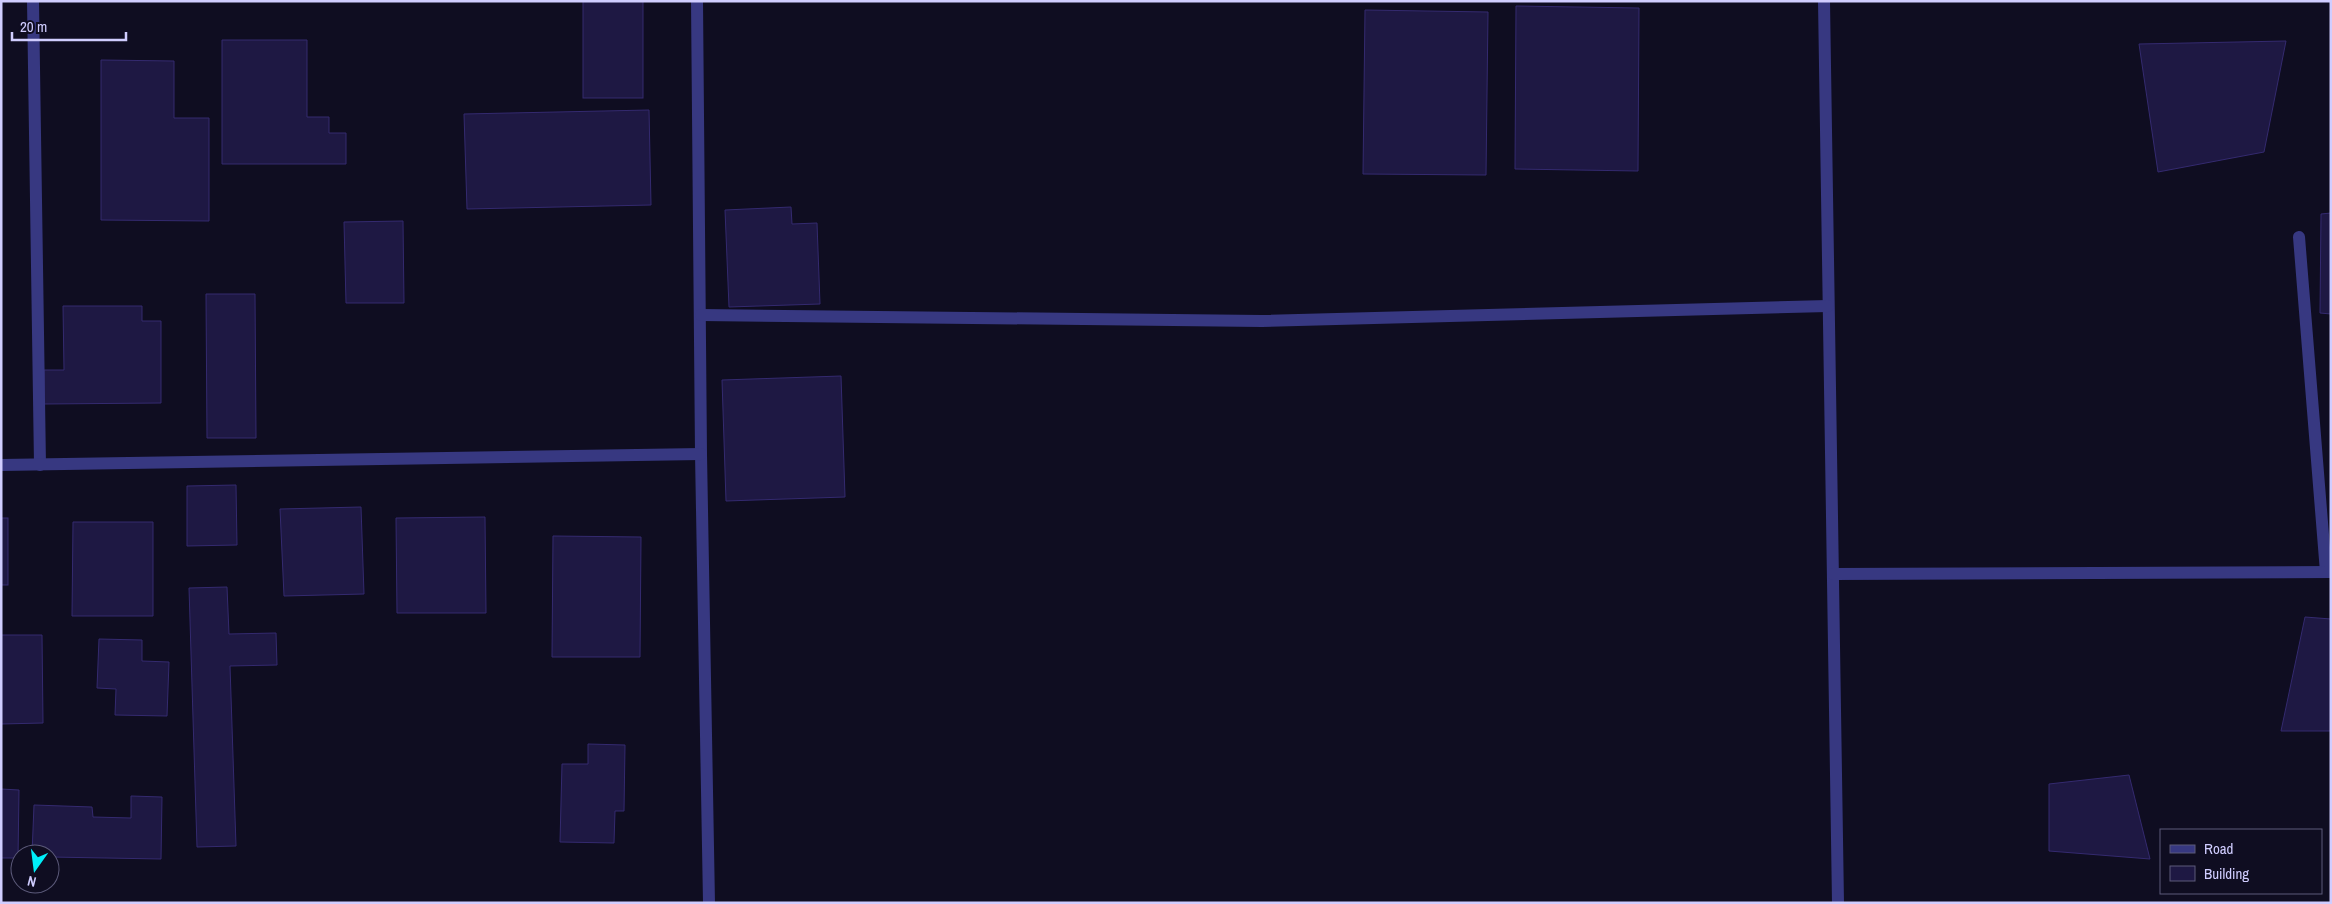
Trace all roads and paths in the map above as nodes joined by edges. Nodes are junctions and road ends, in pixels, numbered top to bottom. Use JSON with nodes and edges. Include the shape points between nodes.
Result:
{"nodes":[{"id":1,"x":33,"y":1,"type":"edge"},
{"id":2,"x":698,"y":1,"type":"edge"},
{"id":3,"x":1824,"y":1,"type":"edge"},
{"id":4,"x":2299,"y":237,"type":"dead end"},
{"id":5,"x":1828,"y":306,"type":"junction"},
{"id":6,"x":700,"y":315,"type":"junction"},
{"id":7,"x":701,"y":454,"type":"junction"},
{"id":8,"x":1,"y":465,"type":"edge"},
{"id":9,"x":40,"y":465,"type":"junction"},
{"id":10,"x":2328,"y":572,"type":"edge"},
{"id":11,"x":1833,"y":574,"type":"junction"},
{"id":12,"x":709,"y":903,"type":"edge"},
{"id":13,"x":1838,"y":903,"type":"edge"}],
"edges":[{"from":1,"to":9,"type":"street"},
{"from":2,"to":6,"type":"street"},
{"from":3,"to":5,"type":"street"},
{"from":4,"to":10,"type":"street"},
{"from":5,"to":6,"type":"street","via":[[1262,321]]},
{"from":5,"to":11,"type":"street"},
{"from":6,"to":7,"type":"street"},
{"from":7,"to":9,"type":"street"},
{"from":7,"to":12,"type":"street"},
{"from":8,"to":9,"type":"street"},
{"from":10,"to":11,"type":"street"},
{"from":11,"to":13,"type":"street"}]}
